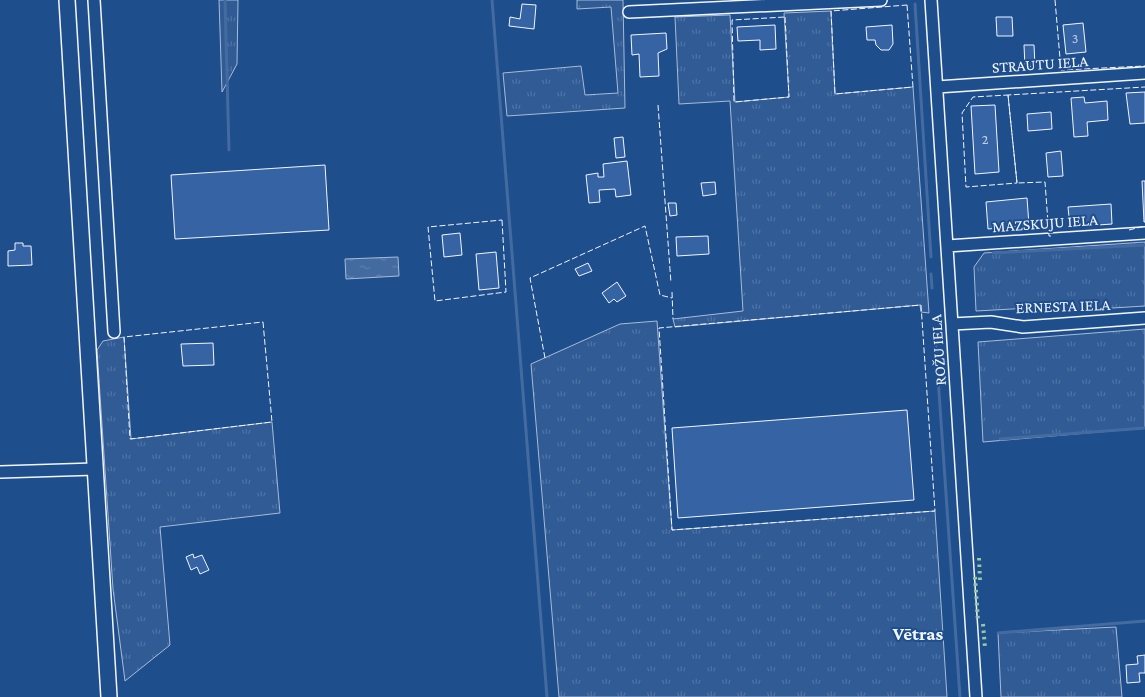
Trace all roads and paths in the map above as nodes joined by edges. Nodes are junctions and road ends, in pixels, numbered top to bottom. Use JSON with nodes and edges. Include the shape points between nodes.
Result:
{"nodes":[{"id":1,"x":67,"y":0,"type":"edge"},
{"id":2,"x":94,"y":0,"type":"edge"},
{"id":3,"x":881,"y":0,"type":"edge"},
{"id":4,"x":931,"y":0,"type":"edge"},
{"id":5,"x":629,"y":12,"type":"dead end"},
{"id":6,"x":1145,"y":73,"type":"edge"},
{"id":7,"x":937,"y":87,"type":"junction"},
{"id":8,"x":1145,"y":233,"type":"edge"},
{"id":9,"x":947,"y":246,"type":"junction"},
{"id":10,"x":1145,"y":318,"type":"edge"},
{"id":11,"x":952,"y":324,"type":"junction"},
{"id":12,"x":114,"y":332,"type":"dead end"},
{"id":13,"x":95,"y":469,"type":"junction"},
{"id":14,"x":0,"y":472,"type":"edge"},
{"id":15,"x":109,"y":697,"type":"edge"},
{"id":16,"x":976,"y":697,"type":"edge"}],
"edges":[{"from":1,"to":13,"type":"main road"},
{"from":2,"to":12,"type":"street"},
{"from":3,"to":5,"type":"street"},
{"from":4,"to":7,"type":"street","name":"ROŽU IELA"},
{"from":6,"to":7,"type":"street","name":"STRAUTU IELA"},
{"from":7,"to":9,"type":"street","name":"ROŽU IELA"},
{"from":8,"to":9,"type":"street","name":"MAZSKUJU IELA"},
{"from":9,"to":11,"type":"street","name":"ROŽU IELA"},
{"from":10,"to":11,"type":"street","name":"ERNESTA IELA","via":[[1023,327],[991,322]]},
{"from":11,"to":16,"type":"street","name":"ROŽU IELA"},
{"from":13,"to":14,"type":"street"},
{"from":13,"to":15,"type":"main road"}]}
